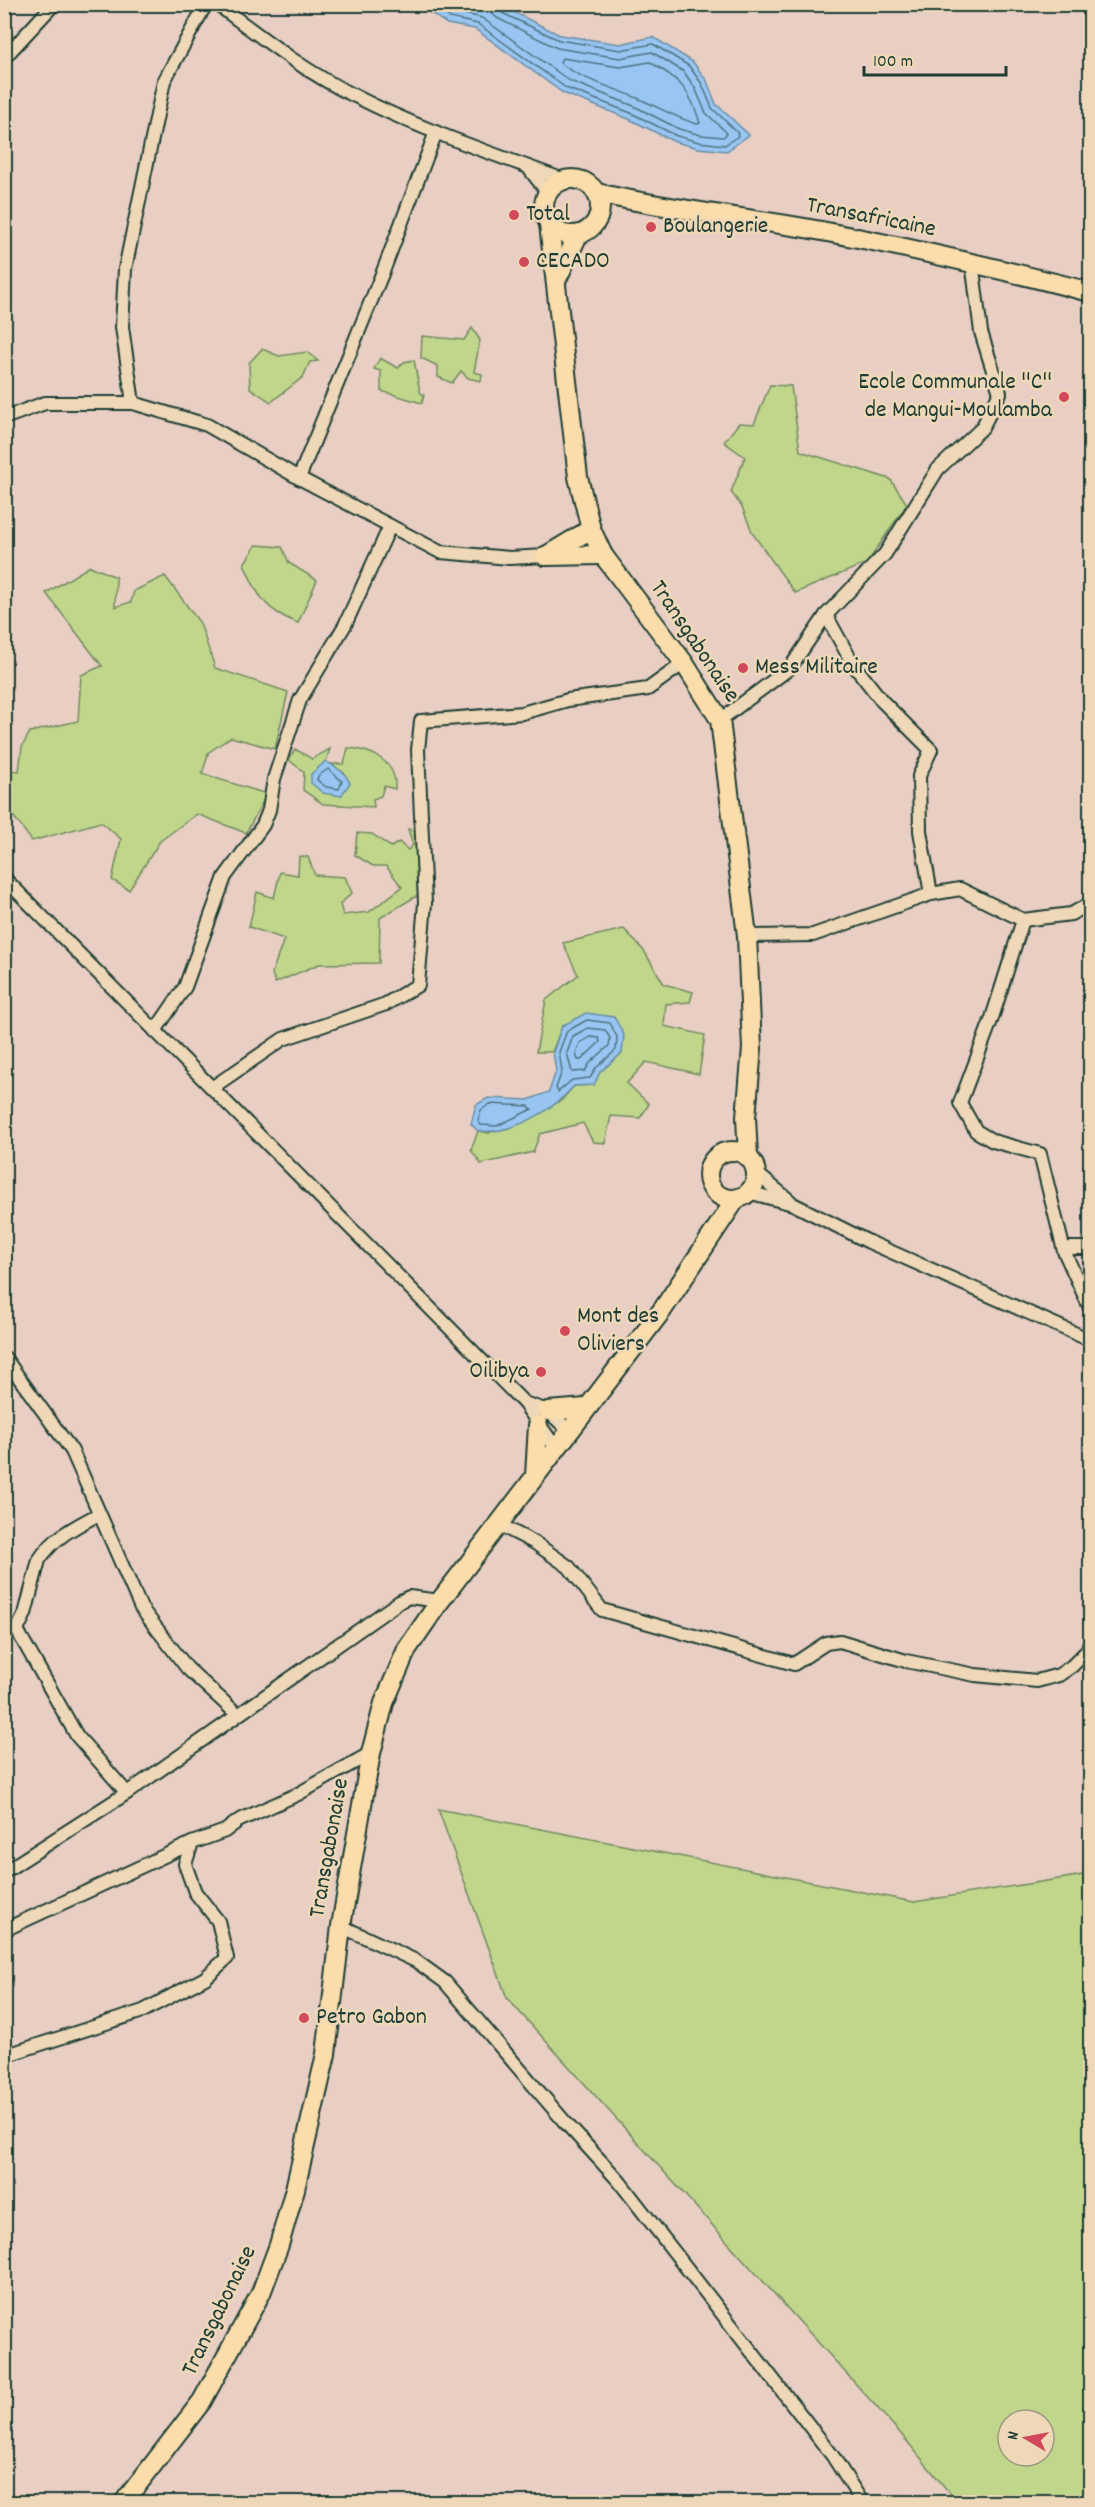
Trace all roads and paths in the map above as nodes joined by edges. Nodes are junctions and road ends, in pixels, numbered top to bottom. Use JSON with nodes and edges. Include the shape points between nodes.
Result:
{"nodes":[{"id":1,"x":54,"y":4,"type":"edge"},
{"id":2,"x":206,"y":4,"type":"edge"},
{"id":3,"x":217,"y":4,"type":"edge"},
{"id":4,"x":4,"y":58,"type":"edge"},
{"id":5,"x":436,"y":132,"type":"junction"},
{"id":6,"x":527,"y":166,"type":"junction"},
{"id":7,"x":564,"y":180,"type":"junction"},
{"id":8,"x":548,"y":193,"type":"junction"},
{"id":9,"x":597,"y":194,"type":"junction"},
{"id":10,"x":640,"y":203,"type":"junction"},
{"id":11,"x":599,"y":215,"type":"junction"},
{"id":12,"x":549,"y":224,"type":"junction"},
{"id":13,"x":578,"y":235,"type":"junction"},
{"id":14,"x":972,"y":262,"type":"junction"},
{"id":15,"x":556,"y":279,"type":"junction"},
{"id":16,"x":1090,"y":292,"type":"edge"},
{"id":17,"x":133,"y":403,"type":"junction"},
{"id":18,"x":4,"y":418,"type":"edge"},
{"id":19,"x":299,"y":478,"type":"junction"},
{"id":20,"x":390,"y":526,"type":"junction"},
{"id":21,"x":591,"y":529,"type":"junction"},
{"id":22,"x":603,"y":555,"type":"junction"},
{"id":23,"x":545,"y":556,"type":"junction"},
{"id":24,"x":826,"y":615,"type":"junction"},
{"id":25,"x":684,"y":663,"type":"junction"},
{"id":26,"x":720,"y":720,"type":"junction"},
{"id":27,"x":4,"y":878,"type":"edge"},
{"id":28,"x":931,"y":894,"type":"junction"},
{"id":29,"x":1090,"y":904,"type":"edge"},
{"id":30,"x":1023,"y":920,"type":"junction"},
{"id":31,"x":747,"y":936,"type":"junction"},
{"id":32,"x":155,"y":1031,"type":"junction"},
{"id":33,"x":213,"y":1086,"type":"junction"},
{"id":34,"x":746,"y":1117,"type":"junction"},
{"id":35,"x":729,"y":1150,"type":"junction"},
{"id":36,"x":752,"y":1165,"type":"junction"},
{"id":37,"x":715,"y":1192,"type":"junction"},
{"id":38,"x":742,"y":1196,"type":"junction"},
{"id":39,"x":793,"y":1204,"type":"junction"},
{"id":40,"x":1090,"y":1248,"type":"edge"},
{"id":41,"x":1064,"y":1251,"type":"junction"},
{"id":42,"x":698,"y":1253,"type":"junction"},
{"id":43,"x":1090,"y":1308,"type":"edge"},
{"id":44,"x":1090,"y":1340,"type":"edge"},
{"id":45,"x":4,"y":1357,"type":"edge"},
{"id":46,"x":586,"y":1408,"type":"junction"},
{"id":47,"x":543,"y":1418,"type":"junction"},
{"id":48,"x":569,"y":1431,"type":"junction"},
{"id":49,"x":556,"y":1448,"type":"junction"},
{"id":50,"x":535,"y":1476,"type":"junction"},
{"id":51,"x":99,"y":1514,"type":"junction"},
{"id":52,"x":500,"y":1525,"type":"junction"},
{"id":53,"x":440,"y":1600,"type":"junction"},
{"id":54,"x":1090,"y":1642,"type":"edge"},
{"id":55,"x":237,"y":1714,"type":"junction"},
{"id":56,"x":371,"y":1753,"type":"junction"},
{"id":57,"x":127,"y":1792,"type":"junction"},
{"id":58,"x":192,"y":1843,"type":"junction"},
{"id":59,"x":4,"y":1872,"type":"edge"},
{"id":60,"x":340,"y":1926,"type":"junction"},
{"id":61,"x":4,"y":1930,"type":"edge"},
{"id":62,"x":6,"y":2051,"type":"edge"},
{"id":63,"x":124,"y":2502,"type":"edge"},
{"id":64,"x":862,"y":2502,"type":"edge"}],
"edges":[{"from":1,"to":4,"type":"street"},
{"from":2,"to":17,"type":"street","via":[[164,81],[125,269],[122,327]]},
{"from":3,"to":5,"type":"street","via":[[286,55],[354,96]]},
{"from":5,"to":6,"type":"street"},
{"from":5,"to":19,"type":"street"},
{"from":6,"to":7,"type":"street"},
{"from":6,"to":8,"type":"street"},
{"from":7,"to":8,"type":"highway"},
{"from":7,"to":9,"type":"highway","via":[[577,179]]},
{"from":8,"to":12,"type":"highway","via":[[544,209]]},
{"from":9,"to":10,"type":"highway","name":"Transafricaine"},
{"from":9,"to":11,"type":"highway"},
{"from":10,"to":11,"type":"highway"},
{"from":10,"to":14,"type":"highway","name":"Transafricaine","via":[[805,228]]},
{"from":11,"to":13,"type":"highway","via":[[595,224]]},
{"from":12,"to":13,"type":"highway","via":[[567,235]]},
{"from":12,"to":15,"type":"highway","name":"Transgabonaise"},
{"from":13,"to":15,"type":"highway"},
{"from":14,"to":16,"type":"highway","name":"Transafricaine"},
{"from":14,"to":24,"type":"street","via":[[981,332],[1000,393],[982,428],[938,469],[885,554]]},
{"from":15,"to":21,"type":"highway","name":"Transgabonaise","via":[[578,477]]},
{"from":17,"to":18,"type":"street","via":[[45,403]]},
{"from":17,"to":19,"type":"street","via":[[207,424]]},
{"from":19,"to":20,"type":"street"},
{"from":20,"to":23,"type":"street","via":[[440,552],[510,558]]},
{"from":20,"to":32,"type":"street","via":[[345,625],[300,700],[263,825],[225,877],[185,987]]},
{"from":21,"to":22,"type":"highway","name":"Transgabonaise"},
{"from":21,"to":23,"type":"highway"},
{"from":22,"to":23,"type":"highway"},
{"from":22,"to":25,"type":"highway","name":"Transgabonaise"},
{"from":24,"to":26,"type":"street","via":[[790,668]]},
{"from":24,"to":28,"type":"street","via":[[853,664],[882,701],[931,750],[919,776],[920,831]]},
{"from":25,"to":26,"type":"highway","name":"Transgabonaise"},
{"from":25,"to":33,"type":"street","via":[[648,689],[568,700],[522,713],[421,721],[418,750],[425,903],[418,985],[386,1004],[282,1039]]},
{"from":26,"to":31,"type":"highway","name":"Transgabonaise"},
{"from":27,"to":32,"type":"street"},
{"from":28,"to":30,"type":"street","via":[[960,889]]},
{"from":28,"to":31,"type":"street","via":[[813,935]]},
{"from":29,"to":30,"type":"street","via":[[1071,914]]},
{"from":30,"to":41,"type":"street","via":[[960,1103],[976,1131],[993,1141],[1040,1154]]},
{"from":31,"to":34,"type":"highway","name":"Transgabonaise","via":[[752,1048]]},
{"from":32,"to":33,"type":"street"},
{"from":33,"to":47,"type":"street"},
{"from":34,"to":35,"type":"highway","name":"Transgabonaise"},
{"from":34,"to":36,"type":"highway","name":"Transgabonaise"},
{"from":35,"to":36,"type":"highway"},
{"from":35,"to":37,"type":"highway","via":[[711,1162],[709,1183]]},
{"from":36,"to":38,"type":"highway","via":[[756,1180]]},
{"from":36,"to":39,"type":"street"},
{"from":37,"to":38,"type":"highway","via":[[721,1197]]},
{"from":37,"to":42,"type":"highway","name":"Transgabonaise","via":[[712,1215]]},
{"from":38,"to":39,"type":"street"},
{"from":38,"to":42,"type":"highway","name":"Transgabonaise"},
{"from":39,"to":44,"type":"street"},
{"from":40,"to":41,"type":"street"},
{"from":41,"to":43,"type":"street"},
{"from":42,"to":46,"type":"highway","name":"Transgabonaise","via":[[663,1309]]},
{"from":45,"to":51,"type":"street","via":[[72,1450]]},
{"from":46,"to":47,"type":"highway"},
{"from":46,"to":48,"type":"highway","name":"Transgabonaise"},
{"from":47,"to":48,"type":"street"},
{"from":47,"to":49,"type":"street"},
{"from":47,"to":50,"type":"highway"},
{"from":48,"to":49,"type":"highway","name":"Transgabonaise"},
{"from":49,"to":50,"type":"highway","name":"Transgabonaise"},
{"from":50,"to":52,"type":"highway","name":"Transgabonaise"},
{"from":51,"to":55,"type":"street","via":[[141,1608],[187,1668]]},
{"from":51,"to":57,"type":"street","via":[[64,1532],[43,1554],[17,1630],[77,1736]]},
{"from":52,"to":53,"type":"highway","name":"Transgabonaise"},
{"from":52,"to":54,"type":"street","via":[[569,1567],[602,1610],[794,1664],[826,1643],[840,1641],[906,1661],[975,1675],[1037,1681],[1059,1675],[1072,1666]]},
{"from":53,"to":55,"type":"street","via":[[409,1597],[399,1602]]},
{"from":53,"to":56,"type":"highway","name":"Transgabonaise","via":[[407,1649],[384,1703]]},
{"from":55,"to":57,"type":"street"},
{"from":56,"to":58,"type":"street","via":[[225,1831]]},
{"from":56,"to":60,"type":"highway","name":"Transgabonaise"},
{"from":57,"to":59,"type":"street"},
{"from":58,"to":61,"type":"street"},
{"from":58,"to":62,"type":"street","via":[[185,1864],[195,1892],[218,1921],[227,1958],[205,1978],[143,2011]]},
{"from":60,"to":63,"type":"highway","name":"Transgabonaise","via":[[326,2054],[295,2189],[261,2293],[202,2401]]},
{"from":60,"to":64,"type":"street","via":[[417,1961],[445,1982],[620,2181],[832,2455]]}]}
